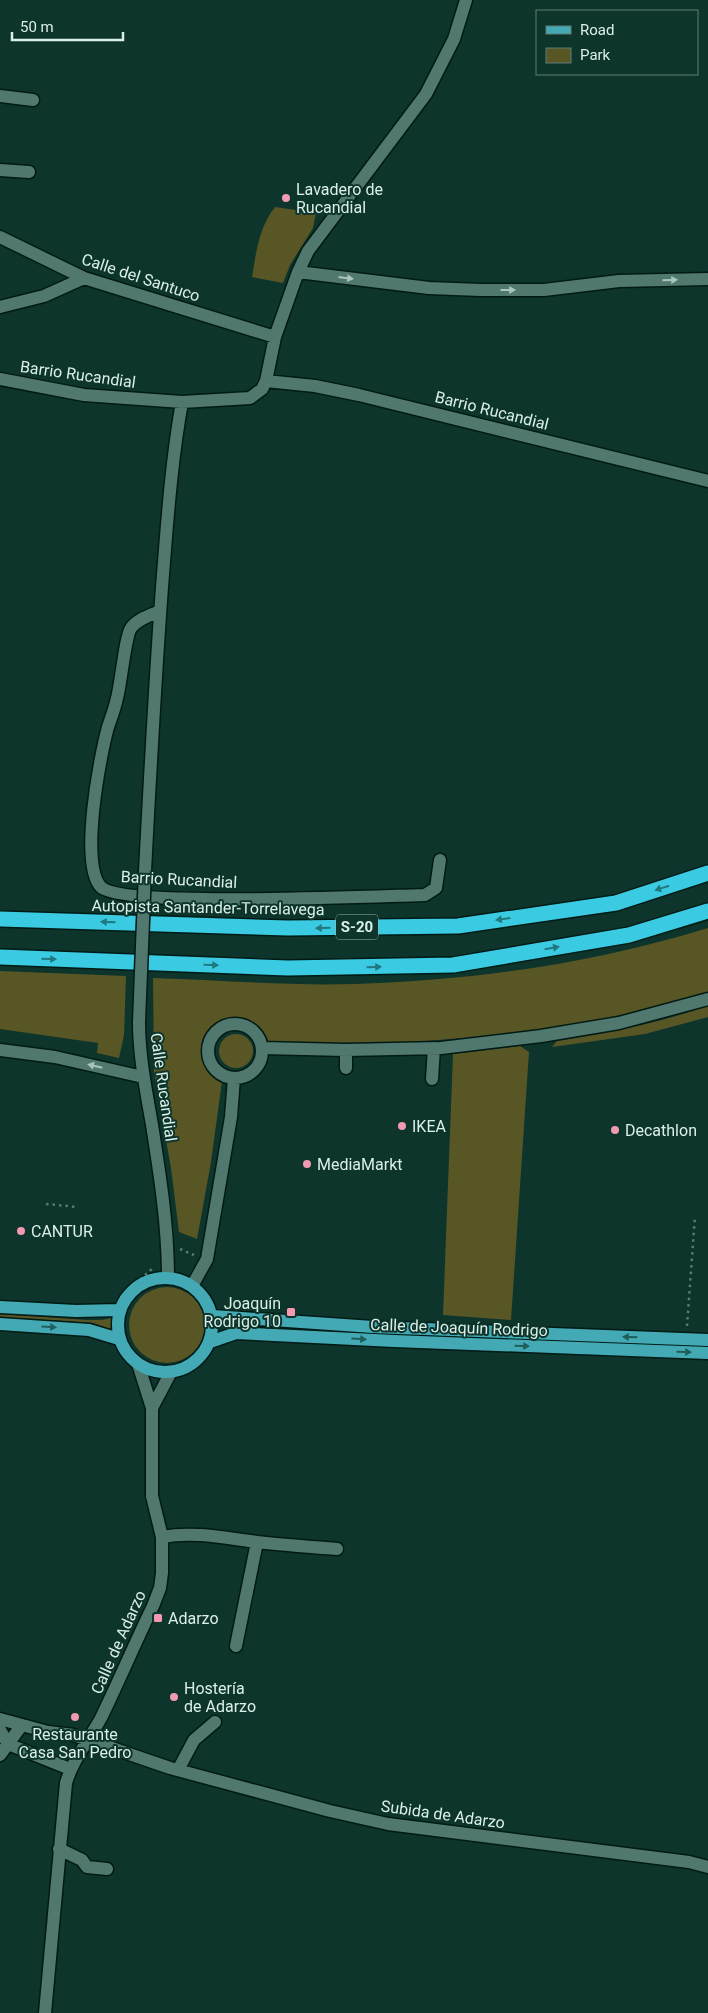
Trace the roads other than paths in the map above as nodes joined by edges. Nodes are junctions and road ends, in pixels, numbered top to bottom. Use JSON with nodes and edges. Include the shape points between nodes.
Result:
{"nodes":[{"id":1,"x":466,"y":0,"type":"edge"},
{"id":2,"x":0,"y":96,"type":"edge"},
{"id":3,"x":33,"y":100,"type":"dead end"},
{"id":4,"x":0,"y":170,"type":"edge"},
{"id":5,"x":29,"y":172,"type":"dead end"},
{"id":6,"x":0,"y":237,"type":"edge"},
{"id":7,"x":298,"y":272,"type":"junction"},
{"id":8,"x":84,"y":278,"type":"junction"},
{"id":9,"x":708,"y":279,"type":"edge"},
{"id":10,"x":0,"y":306,"type":"edge"},
{"id":11,"x":275,"y":337,"type":"junction"},
{"id":12,"x":0,"y":379,"type":"edge"},
{"id":13,"x":266,"y":381,"type":"junction"},
{"id":14,"x":182,"y":402,"type":"junction"},
{"id":15,"x":708,"y":481,"type":"edge"},
{"id":16,"x":160,"y":611,"type":"junction"},
{"id":17,"x":440,"y":860,"type":"dead end"},
{"id":18,"x":145,"y":871,"type":"joint"},
{"id":19,"x":708,"y":873,"type":"edge"},
{"id":20,"x":708,"y":911,"type":"edge"},
{"id":21,"x":0,"y":919,"type":"edge"},
{"id":22,"x":0,"y":957,"type":"edge"},
{"id":23,"x":708,"y":999,"type":"edge"},
{"id":24,"x":262,"y":1048,"type":"junction"},
{"id":25,"x":434,"y":1048,"type":"junction"},
{"id":26,"x":0,"y":1050,"type":"edge"},
{"id":27,"x":346,"y":1050,"type":"junction"},
{"id":28,"x":346,"y":1068,"type":"dead end"},
{"id":29,"x":143,"y":1077,"type":"junction"},
{"id":30,"x":234,"y":1078,"type":"junction"},
{"id":31,"x":432,"y":1079,"type":"dead end"},
{"id":32,"x":168,"y":1278,"type":"junction"},
{"id":33,"x":192,"y":1286,"type":"junction"},
{"id":34,"x":117,"y":1306,"type":"junction"},
{"id":35,"x":0,"y":1307,"type":"edge"},
{"id":36,"x":213,"y":1316,"type":"junction"},
{"id":37,"x":0,"y":1324,"type":"edge"},
{"id":38,"x":119,"y":1339,"type":"junction"},
{"id":39,"x":708,"y":1340,"type":"edge"},
{"id":40,"x":210,"y":1342,"type":"junction"},
{"id":41,"x":708,"y":1353,"type":"edge"},
{"id":42,"x":138,"y":1364,"type":"junction"},
{"id":43,"x":171,"y":1372,"type":"junction"},
{"id":44,"x":152,"y":1408,"type":"junction"},
{"id":45,"x":162,"y":1537,"type":"junction"},
{"id":46,"x":257,"y":1542,"type":"junction"},
{"id":47,"x":337,"y":1549,"type":"dead end"},
{"id":48,"x":236,"y":1646,"type":"dead end"},
{"id":49,"x":0,"y":1719,"type":"edge"},
{"id":50,"x":215,"y":1722,"type":"dead end"},
{"id":51,"x":22,"y":1725,"type":"junction"},
{"id":52,"x":0,"y":1730,"type":"edge"},
{"id":53,"x":89,"y":1741,"type":"junction"},
{"id":54,"x":4,"y":1750,"type":"edge"},
{"id":55,"x":70,"y":1768,"type":"junction"},
{"id":56,"x":178,"y":1770,"type":"junction"},
{"id":57,"x":59,"y":1849,"type":"junction"},
{"id":58,"x":708,"y":1867,"type":"edge"},
{"id":59,"x":107,"y":1869,"type":"dead end"},
{"id":60,"x":45,"y":2013,"type":"edge"}],
"edges":[{"from":1,"to":7,"type":"street","via":[[454,39],[426,94],[313,245]]},
{"from":2,"to":3,"type":"street"},
{"from":4,"to":5,"type":"street"},
{"from":6,"to":8,"type":"street","name":"Calle del Santuco"},
{"from":7,"to":9,"type":"street","one_way":true,"via":[[429,288],[481,290],[544,290],[619,281]]},
{"from":7,"to":11,"type":"street"},
{"from":8,"to":10,"type":"street","via":[[44,296]]},
{"from":8,"to":11,"type":"street","name":"Calle del Santuco"},
{"from":11,"to":13,"type":"street"},
{"from":12,"to":14,"type":"street","name":"Barrio Rucandial","via":[[84,395]]},
{"from":13,"to":14,"type":"street","name":"Barrio Rucandial","via":[[262,389],[250,398]]},
{"from":13,"to":15,"type":"street","name":"Barrio Rucandial","via":[[359,395]]},
{"from":14,"to":16,"type":"street","name":"Barrio Rucandial"},
{"from":16,"to":17,"type":"street","name":"Barrio Rucandial","via":[[140,619],[131,628],[117,699],[103,744],[92,819],[92,867],[101,888],[115,894],[269,900],[425,895],[436,888]]},
{"from":16,"to":18,"type":"street","name":"Barrio Rucandial"},
{"from":18,"to":29,"type":"street","name":"Calle Rucandial","bridge":true,"via":[[139,1022]]},
{"from":19,"to":21,"type":"highway","name":"Autopista Santander-Torrelavega","number":"S-20","one_way":true,"via":[[616,903],[458,926],[288,928]]},
{"from":22,"to":20,"type":"highway","one_way":true,"via":[[288,968],[453,965],[629,935]]},
{"from":23,"to":25,"type":"street","via":[[609,1025]]},
{"from":24,"to":27,"type":"street"},
{"from":24,"to":30,"type":"street","via":[[258,1066],[243,1077]]},
{"from":24,"to":30,"type":"street","via":[[257,1035],[246,1026],[232,1024],[213,1035],[208,1048],[211,1062],[220,1073]]},
{"from":25,"to":27,"type":"street"},
{"from":25,"to":31,"type":"street"},
{"from":29,"to":26,"type":"street","one_way":true,"via":[[55,1057]]},
{"from":27,"to":28,"type":"street"},
{"from":29,"to":32,"type":"street","name":"Calle Rucandial","via":[[159,1172]]},
{"from":30,"to":33,"type":"street","via":[[230,1127],[207,1258]]},
{"from":32,"to":33,"type":"main road"},
{"from":32,"to":34,"type":"main road","via":[[139,1286]]},
{"from":33,"to":36,"type":"main road","via":[[204,1298]]},
{"from":34,"to":35,"type":"main road","via":[[76,1311]]},
{"from":34,"to":38,"type":"main road"},
{"from":39,"to":36,"type":"main road","name":"Calle de Joaquín Rodrigo","one_way":true,"via":[[373,1327]]},
{"from":36,"to":40,"type":"main road"},
{"from":37,"to":38,"type":"main road","one_way":true,"via":[[89,1330]]},
{"from":38,"to":42,"type":"main road"},
{"from":40,"to":41,"type":"main road","name":"Calle de Joaquín Rodrigo","one_way":true,"via":[[236,1333]]},
{"from":40,"to":43,"type":"main road","via":[[193,1364]]},
{"from":42,"to":43,"type":"main road","via":[[150,1370]]},
{"from":42,"to":44,"type":"street","name":"Calle de Adarzo"},
{"from":43,"to":44,"type":"street","name":"Calle de Adarzo"},
{"from":44,"to":45,"type":"street","name":"Calle de Adarzo","via":[[152,1496]]},
{"from":45,"to":46,"type":"street","via":[[201,1534]]},
{"from":45,"to":53,"type":"street","name":"Calle de Adarzo","via":[[160,1588]]},
{"from":46,"to":47,"type":"street"},
{"from":46,"to":48,"type":"street"},
{"from":49,"to":51,"type":"street","name":"Subida de Adarzo"},
{"from":50,"to":56,"type":"street","via":[[194,1740]]},
{"from":51,"to":53,"type":"street","name":"Subida de Adarzo"},
{"from":51,"to":54,"type":"street"},
{"from":52,"to":54,"type":"street"},
{"from":53,"to":55,"type":"street","name":"Calle de Adarzo"},
{"from":53,"to":56,"type":"street","name":"Subida de Adarzo"},
{"from":54,"to":55,"type":"street"},
{"from":55,"to":57,"type":"street","name":"Calle de Adarzo"},
{"from":56,"to":58,"type":"street","name":"Subida de Adarzo","via":[[388,1824]]},
{"from":57,"to":59,"type":"street","via":[[82,1860],[88,1867]]},
{"from":57,"to":60,"type":"street","name":"Calle de Adarzo"}]}
